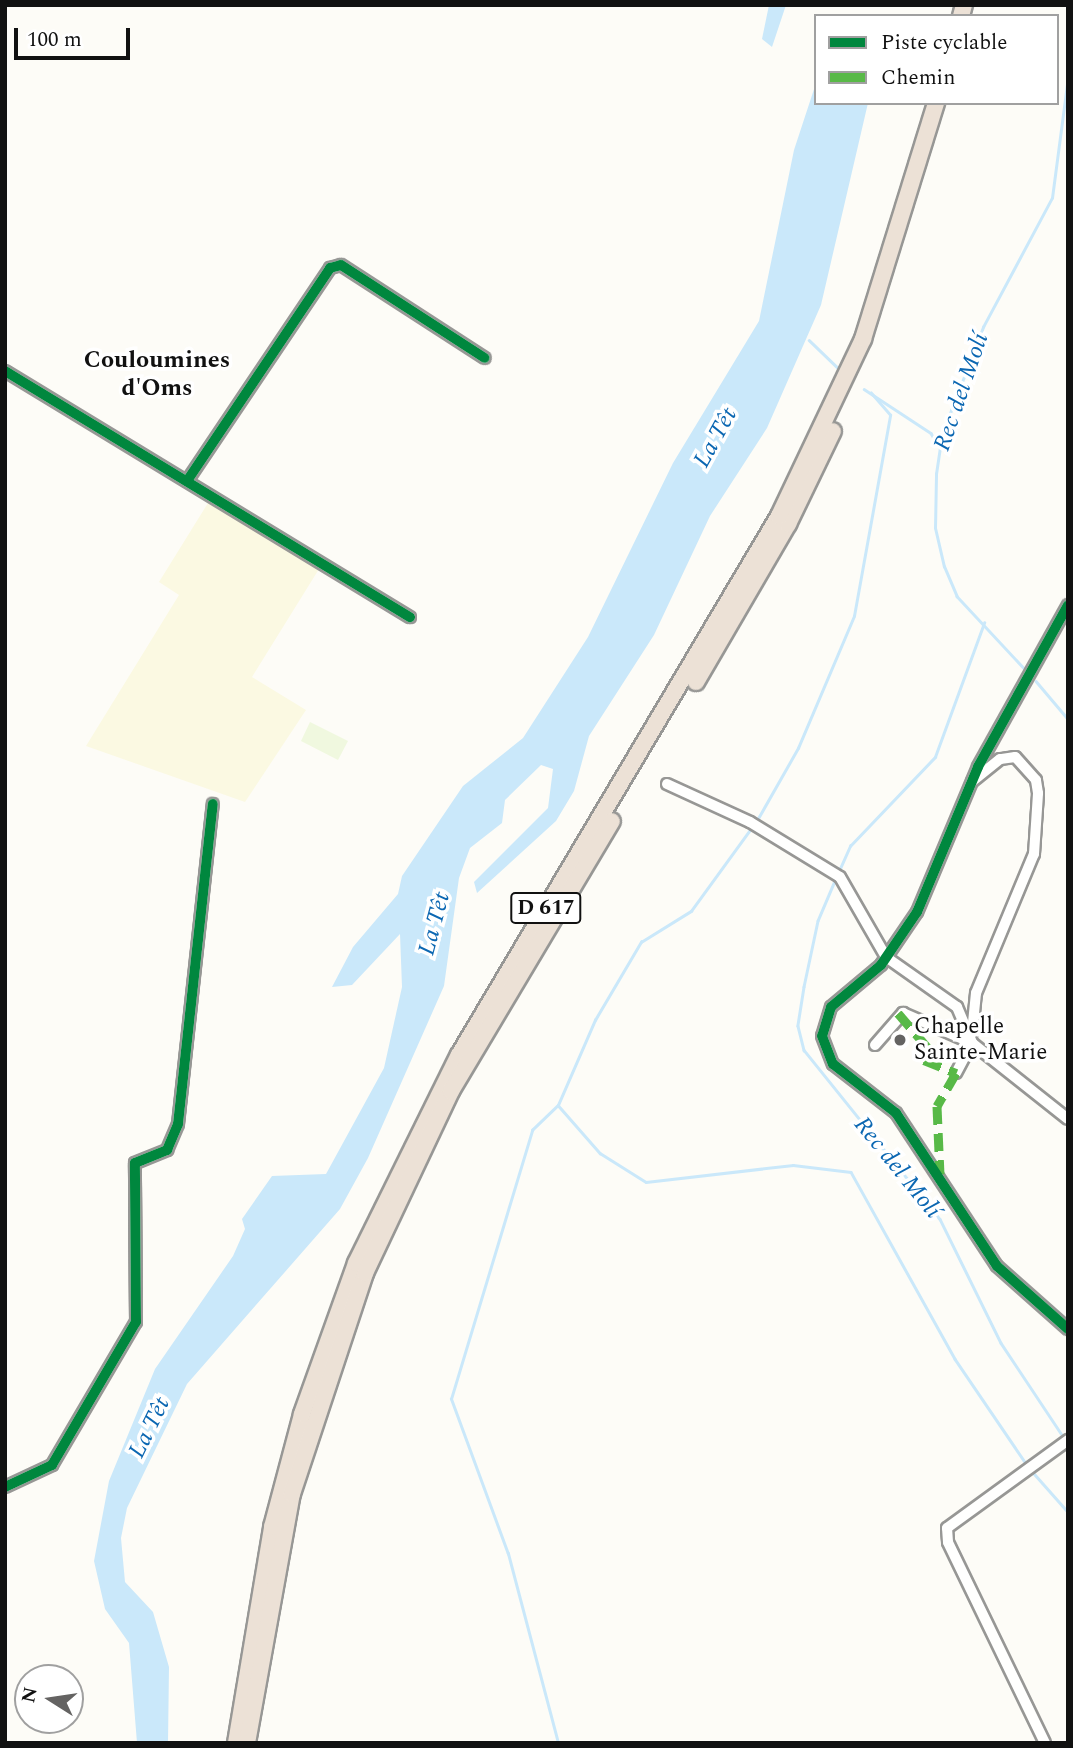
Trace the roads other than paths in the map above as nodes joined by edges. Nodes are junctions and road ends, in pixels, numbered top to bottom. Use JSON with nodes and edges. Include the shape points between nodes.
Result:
{"nodes":[{"id":1,"x":935,"y":105,"type":"edge"},
{"id":2,"x":945,"y":105,"type":"edge"},
{"id":3,"x":485,"y":358,"type":"dead end"},
{"id":4,"x":5,"y":371,"type":"edge"},
{"id":5,"x":187,"y":481,"type":"junction"},
{"id":6,"x":1068,"y":605,"type":"edge"},
{"id":7,"x":410,"y":617,"type":"dead end"},
{"id":8,"x":972,"y":782,"type":"junction"},
{"id":9,"x":667,"y":784,"type":"dead end"},
{"id":10,"x":213,"y":804,"type":"dead end"},
{"id":11,"x":886,"y":957,"type":"junction"},
{"id":12,"x":972,"y":1043,"type":"junction"},
{"id":13,"x":874,"y":1045,"type":"dead end"},
{"id":14,"x":956,"y":1073,"type":"dead end"},
{"id":15,"x":1068,"y":1119,"type":"edge"},
{"id":16,"x":1068,"y":1329,"type":"edge"},
{"id":17,"x":1065,"y":1442,"type":"edge"},
{"id":18,"x":5,"y":1487,"type":"edge"},
{"id":19,"x":236,"y":1743,"type":"edge"},
{"id":20,"x":247,"y":1743,"type":"edge"},
{"id":21,"x":1045,"y":1743,"type":"edge"}],
"edges":[{"from":1,"to":19,"type":"highway","number":"D 617","via":[[863,339],[779,516],[458,1055],[356,1263],[302,1414],[275,1514],[244,1666]]},
{"from":2,"to":20,"type":"highway","number":"D 617","via":[[891,287],[806,488],[474,1049],[369,1262],[292,1494]]},
{"from":3,"to":5,"type":"street","via":[[341,265],[330,268]]},
{"from":4,"to":5,"type":"street"},
{"from":5,"to":7,"type":"street"},
{"from":6,"to":8,"type":"street"},
{"from":8,"to":11,"type":"street","via":[[918,912]]},
{"from":8,"to":12,"type":"street","via":[[1000,760],[1015,757],[1036,779],[1038,793],[1034,853],[976,993]]},
{"from":9,"to":11,"type":"street","via":[[756,825],[837,875]]},
{"from":10,"to":18,"type":"street","via":[[178,1124],[167,1150],[135,1163],[136,1322],[52,1465]]},
{"from":11,"to":12,"type":"street","via":[[957,1007]]},
{"from":11,"to":16,"type":"street","via":[[831,1007],[826,1050],[849,1079],[896,1113],[997,1266]]},
{"from":12,"to":13,"type":"street","via":[[898,1013]]},
{"from":12,"to":14,"type":"street"},
{"from":12,"to":15,"type":"street"},
{"from":17,"to":21,"type":"street","via":[[947,1528]]}]}
